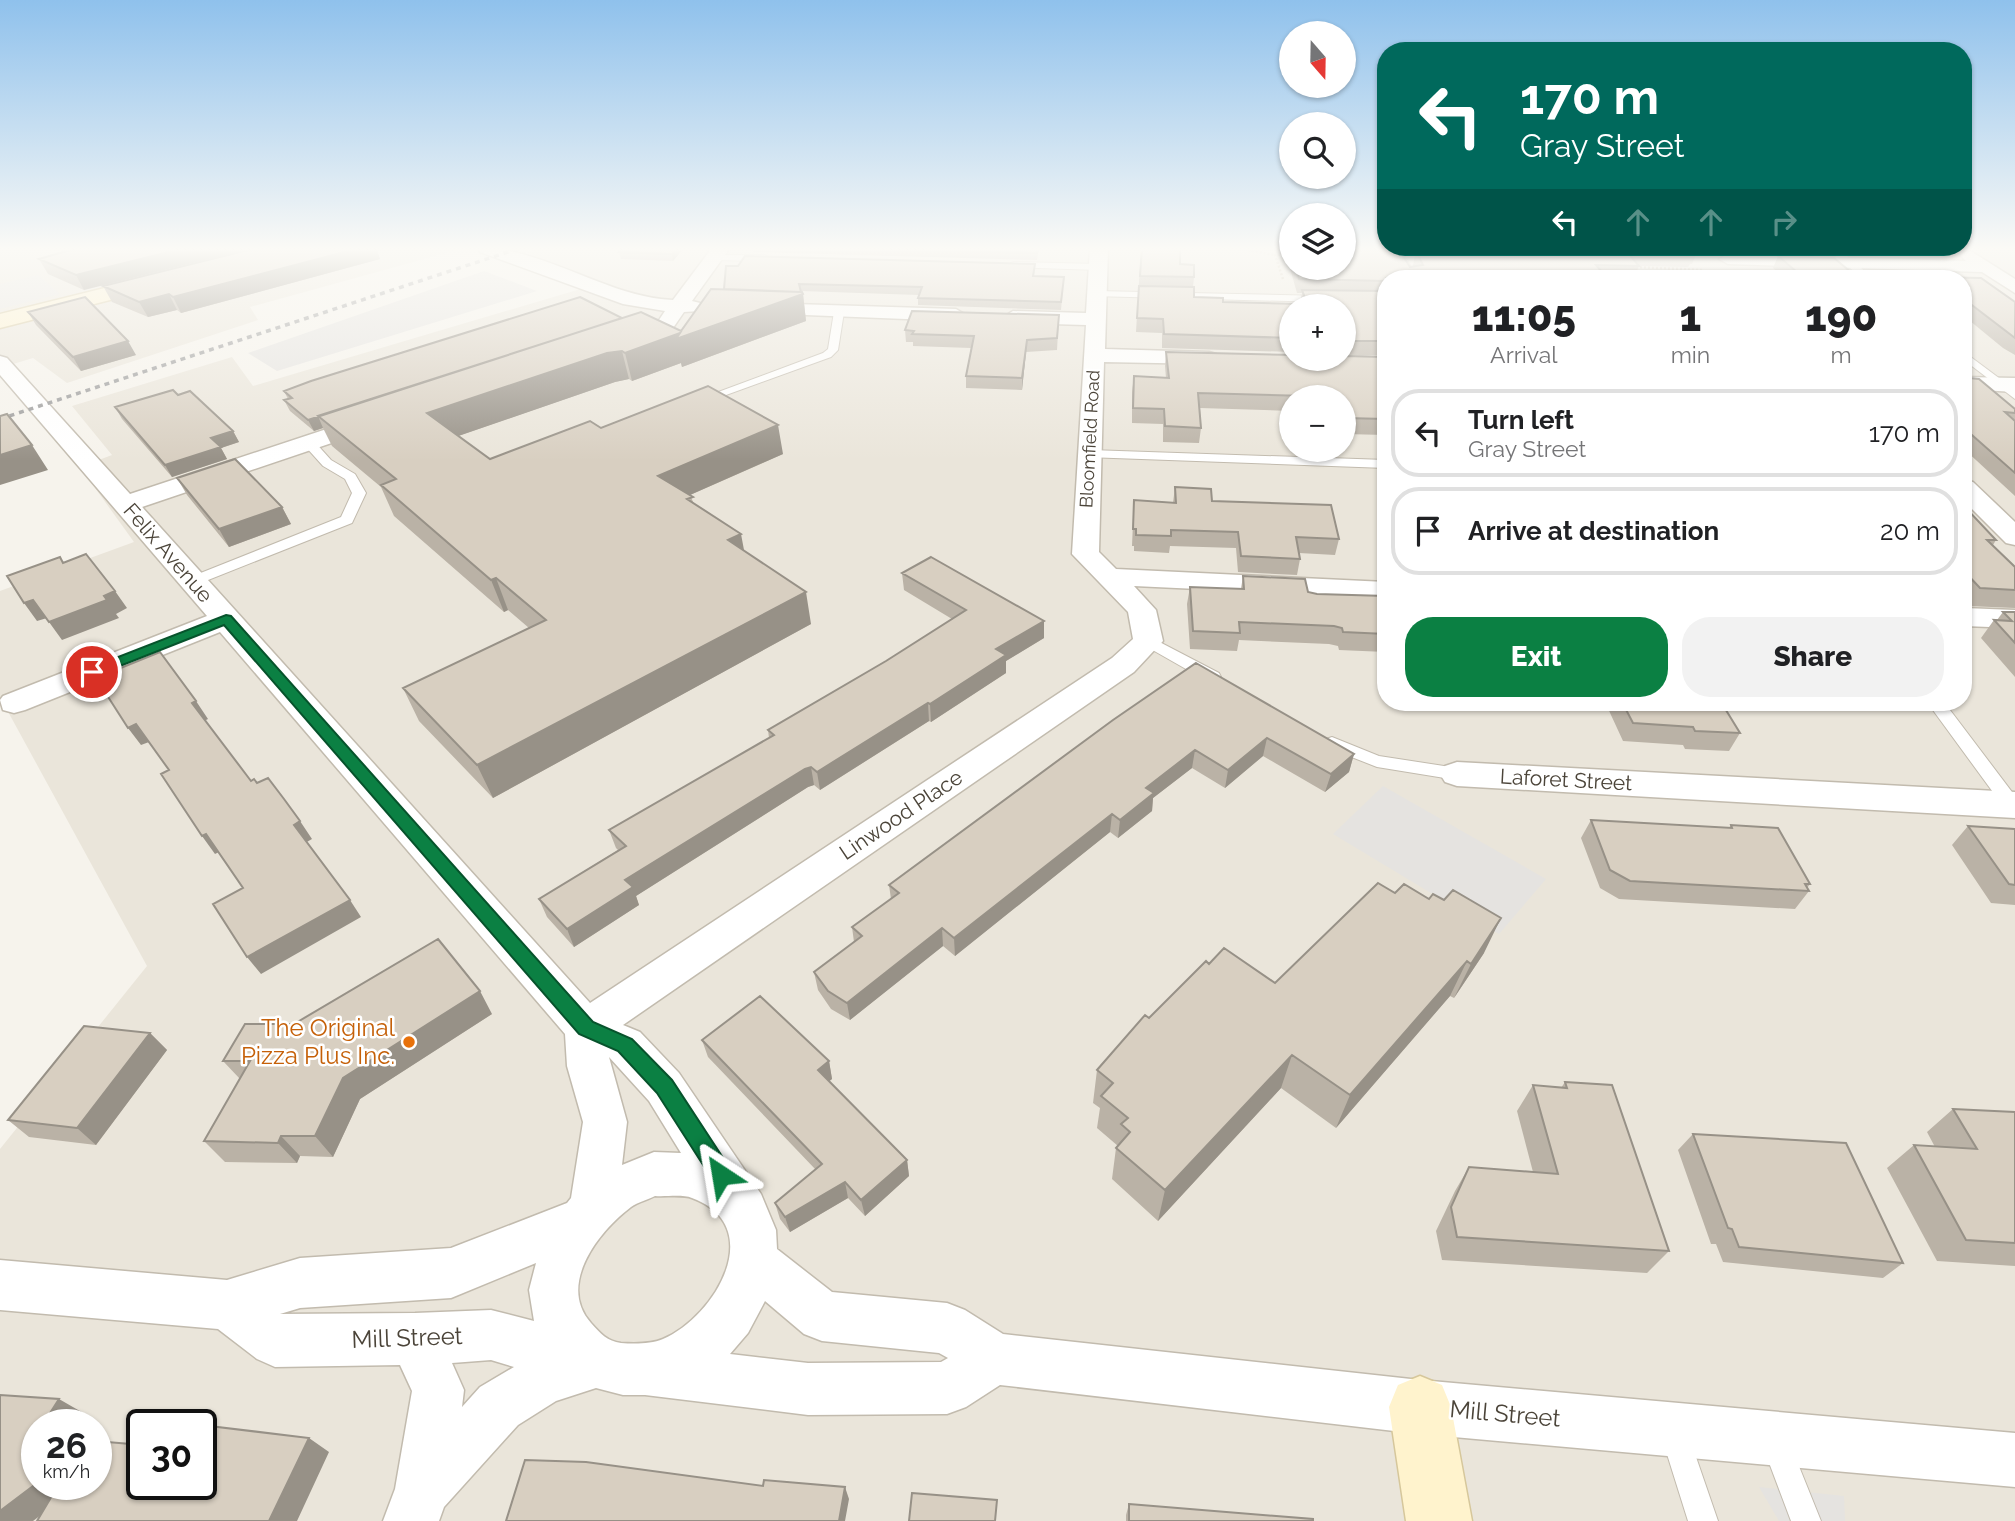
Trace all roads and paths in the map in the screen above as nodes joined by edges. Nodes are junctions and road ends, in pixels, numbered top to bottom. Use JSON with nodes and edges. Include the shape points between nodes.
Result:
{"nodes":[{"id":1,"x":669,"y":319,"type":"edge"},
{"id":2,"x":838,"y":319,"type":"edge"},
{"id":3,"x":1094,"y":319,"type":"edge"},
{"id":4,"x":600,"y":346,"type":"edge"},
{"id":5,"x":1094,"y":355,"type":"junction"},
{"id":6,"x":1233,"y":359,"type":"edge"},
{"id":7,"x":1972,"y":361,"type":"edge"},
{"id":8,"x":0,"y":362,"type":"edge"},
{"id":9,"x":1972,"y":384,"type":"edge"},
{"id":10,"x":2010,"y":388,"type":"edge"},
{"id":11,"x":683,"y":407,"type":"edge"},
{"id":12,"x":388,"y":416,"type":"edge"},
{"id":13,"x":309,"y":443,"type":"junction"},
{"id":14,"x":1090,"y":454,"type":"junction"},
{"id":15,"x":1377,"y":464,"type":"edge"},
{"id":16,"x":1972,"y":495,"type":"edge"},
{"id":17,"x":125,"y":504,"type":"junction"},
{"id":18,"x":2015,"y":537,"type":"edge"},
{"id":19,"x":1110,"y":577,"type":"junction"},
{"id":20,"x":192,"y":581,"type":"junction"},
{"id":21,"x":1377,"y":590,"type":"edge"},
{"id":22,"x":1972,"y":617,"type":"edge"},
{"id":23,"x":226,"y":619,"type":"junction"},
{"id":24,"x":2015,"y":619,"type":"edge"},
{"id":25,"x":1148,"y":641,"type":"junction"},
{"id":26,"x":1224,"y":683,"type":"edge"},
{"id":27,"x":14,"y":703,"type":"dead end"},
{"id":28,"x":1941,"y":711,"type":"edge"},
{"id":29,"x":1322,"y":737,"type":"edge"},
{"id":30,"x":1457,"y":774,"type":"joint"},
{"id":31,"x":2014,"y":805,"type":"edge"},
{"id":32,"x":586,"y":1028,"type":"junction"},
{"id":33,"x":736,"y":1197,"type":"junction"},
{"id":34,"x":587,"y":1214,"type":"junction"},
{"id":35,"x":753,"y":1260,"type":"junction"},
{"id":36,"x":0,"y":1284,"type":"edge"},
{"id":37,"x":227,"y":1305,"type":"junction"},
{"id":38,"x":415,"y":1339,"type":"junction"},
{"id":39,"x":995,"y":1359,"type":"junction"},
{"id":40,"x":614,"y":1366,"type":"junction"},
{"id":41,"x":1420,"y":1407,"type":"junction"},
{"id":42,"x":1672,"y":1429,"type":"junction"},
{"id":43,"x":1773,"y":1438,"type":"junction"},
{"id":44,"x":2015,"y":1460,"type":"edge"},
{"id":45,"x":417,"y":1505,"type":"edge"},
{"id":46,"x":1439,"y":1521,"type":"edge"},
{"id":47,"x":1703,"y":1521,"type":"edge"},
{"id":48,"x":1807,"y":1521,"type":"edge"}],
"edges":[{"from":1,"to":4,"type":"street"},
{"from":2,"to":11,"type":"lane","via":[[833,350],[827,355]]},
{"from":3,"to":5,"type":"street","name":"Bloomfield Road"},
{"from":5,"to":6,"type":"street"},
{"from":5,"to":14,"type":"street","name":"Bloomfield Road"},
{"from":7,"to":10,"type":"lane"},
{"from":8,"to":17,"type":"street","name":"Felix Avenue"},
{"from":9,"to":10,"type":"street"},
{"from":12,"to":13,"type":"street"},
{"from":13,"to":17,"type":"street"},
{"from":13,"to":20,"type":"lane","via":[[327,463],[350,477],[359,493],[347,520]]},
{"from":14,"to":15,"type":"lane"},
{"from":14,"to":19,"type":"street","name":"Bloomfield Road","via":[[1085,554]]},
{"from":16,"to":18,"type":"street"},
{"from":17,"to":20,"type":"street","name":"Felix Avenue"},
{"from":19,"to":21,"type":"street"},
{"from":19,"to":25,"type":"street","via":[[1142,610]]},
{"from":20,"to":23,"type":"street","name":"Felix Avenue"},
{"from":22,"to":24,"type":"street"},
{"from":23,"to":27,"type":"street"},
{"from":23,"to":32,"type":"street","name":"Felix Avenue"},
{"from":25,"to":26,"type":"lane"},
{"from":25,"to":32,"type":"street","name":"Linwood Place","via":[[1123,665]]},
{"from":28,"to":31,"type":"lane"},
{"from":29,"to":30,"type":"lane","name":"Laforet Street","via":[[1359,757]]},
{"from":30,"to":31,"type":"street","name":"Laforet Street"},
{"from":32,"to":33,"type":"street","name":"Felix Avenue","via":[[625,1045],[664,1087]]},
{"from":32,"to":34,"type":"street","via":[[588,1066],[605,1122]]},
{"from":33,"to":34,"type":"street","via":[[702,1175],[658,1173],[613,1191]]},
{"from":33,"to":35,"type":"street","via":[[753,1235]]},
{"from":34,"to":37,"type":"street","via":[[451,1273],[300,1283]]},
{"from":34,"to":40,"type":"street","via":[[565,1246],[555,1273],[554,1300],[561,1326],[575,1348]]},
{"from":35,"to":39,"type":"street","name":"Mill Street","via":[[822,1316],[947,1328]]},
{"from":35,"to":40,"type":"street","via":[[747,1287],[713,1335],[662,1365]]},
{"from":36,"to":37,"type":"street"},
{"from":37,"to":38,"type":"street","name":"Mill Street","via":[[275,1340]]},
{"from":38,"to":40,"type":"street","name":"Mill Street","via":[[491,1335]]},
{"from":38,"to":45,"type":"street","via":[[438,1390]]},
{"from":39,"to":40,"type":"street","name":"Mill Street","via":[[947,1388],[808,1388]]},
{"from":39,"to":41,"type":"street","name":"Mill Street"},
{"from":40,"to":45,"type":"street","via":[[543,1379],[499,1406]]},
{"from":41,"to":42,"type":"street","name":"Mill Street"},
{"from":41,"to":46,"type":"street"},
{"from":42,"to":43,"type":"street","name":"Mill Street"},
{"from":42,"to":47,"type":"lane"},
{"from":43,"to":44,"type":"street","name":"Mill Street"},
{"from":43,"to":48,"type":"lane"}]}
